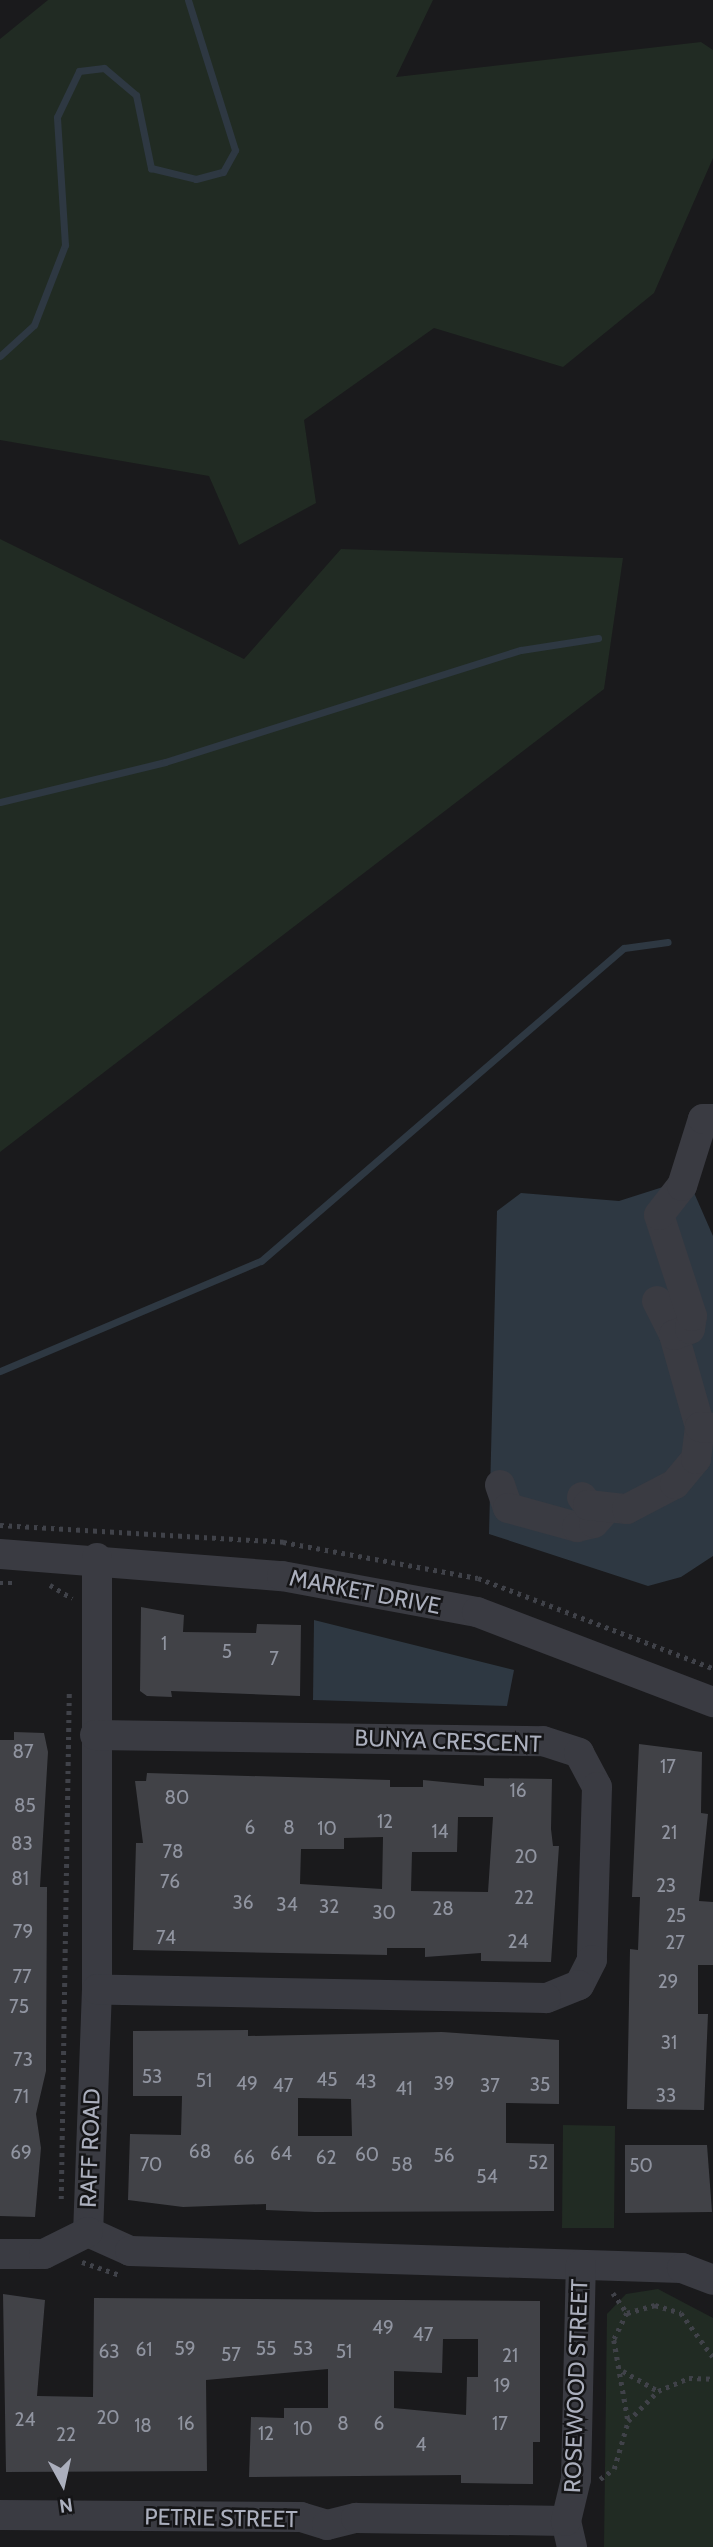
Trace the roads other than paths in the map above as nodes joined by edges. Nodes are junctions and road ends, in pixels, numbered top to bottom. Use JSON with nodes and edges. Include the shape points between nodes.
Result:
{"nodes":[{"id":1,"x":713,"y":1119,"type":"edge"},
{"id":2,"x":657,"y":1301,"type":"dead end"},
{"id":3,"x":674,"y":1335,"type":"junction"},
{"id":4,"x":707,"y":1427,"type":"edge"},
{"id":5,"x":500,"y":1485,"type":"dead end"},
{"id":6,"x":0,"y":1554,"type":"edge"},
{"id":7,"x":97,"y":1558,"type":"junction"},
{"id":8,"x":713,"y":1702,"type":"edge"},
{"id":9,"x":95,"y":1735,"type":"junction"},
{"id":10,"x":97,"y":1989,"type":"junction"},
{"id":11,"x":77,"y":2237,"type":"junction"},
{"id":12,"x":0,"y":2254,"type":"edge"},
{"id":13,"x":581,"y":2278,"type":"junction"},
{"id":14,"x":713,"y":2280,"type":"edge"},
{"id":15,"x":0,"y":2515,"type":"edge"},
{"id":16,"x":569,"y":2534,"type":"edge"},
{"id":17,"x":326,"y":2536,"type":"edge"}],
"edges":[{"from":1,"to":3,"type":"street","via":[[703,1119],[682,1186],[659,1215],[692,1316],[690,1329]]},
{"from":2,"to":3,"type":"street"},
{"from":3,"to":4,"type":"street"},
{"from":4,"to":5,"type":"street","via":[[696,1459],[675,1483],[627,1509],[594,1503],[594,1523],[578,1527],[508,1508]]},
{"from":6,"to":7,"type":"street","name":"MARKET DRIVE"},
{"from":7,"to":8,"type":"street","name":"MARKET DRIVE","via":[[282,1576],[477,1612]]},
{"from":7,"to":9,"type":"street","name":"RAFF ROAD","via":[[78,1601]]},
{"from":9,"to":10,"type":"street","name":"RAFF ROAD"},
{"from":9,"to":10,"type":"street","name":"BUNYA CRESCENT","via":[[543,1741],[579,1754],[597,1787],[592,1960],[579,1985],[546,1998]]},
{"from":10,"to":11,"type":"street","name":"RAFF ROAD"},
{"from":11,"to":12,"type":"street","via":[[44,2254]]},
{"from":11,"to":13,"type":"street","name":"RAFF ROAD","via":[[130,2252]]},
{"from":13,"to":14,"type":"street","name":"RAFF ROAD","via":[[682,2268]]},
{"from":13,"to":16,"type":"street","name":"ROSEWOOD STREET","via":[[576,2479]]},
{"from":15,"to":17,"type":"street","name":"PETRIE STREET","via":[[301,2517]]},
{"from":16,"to":17,"type":"street","name":"PETRIE STREET","via":[[356,2518]]}]}
